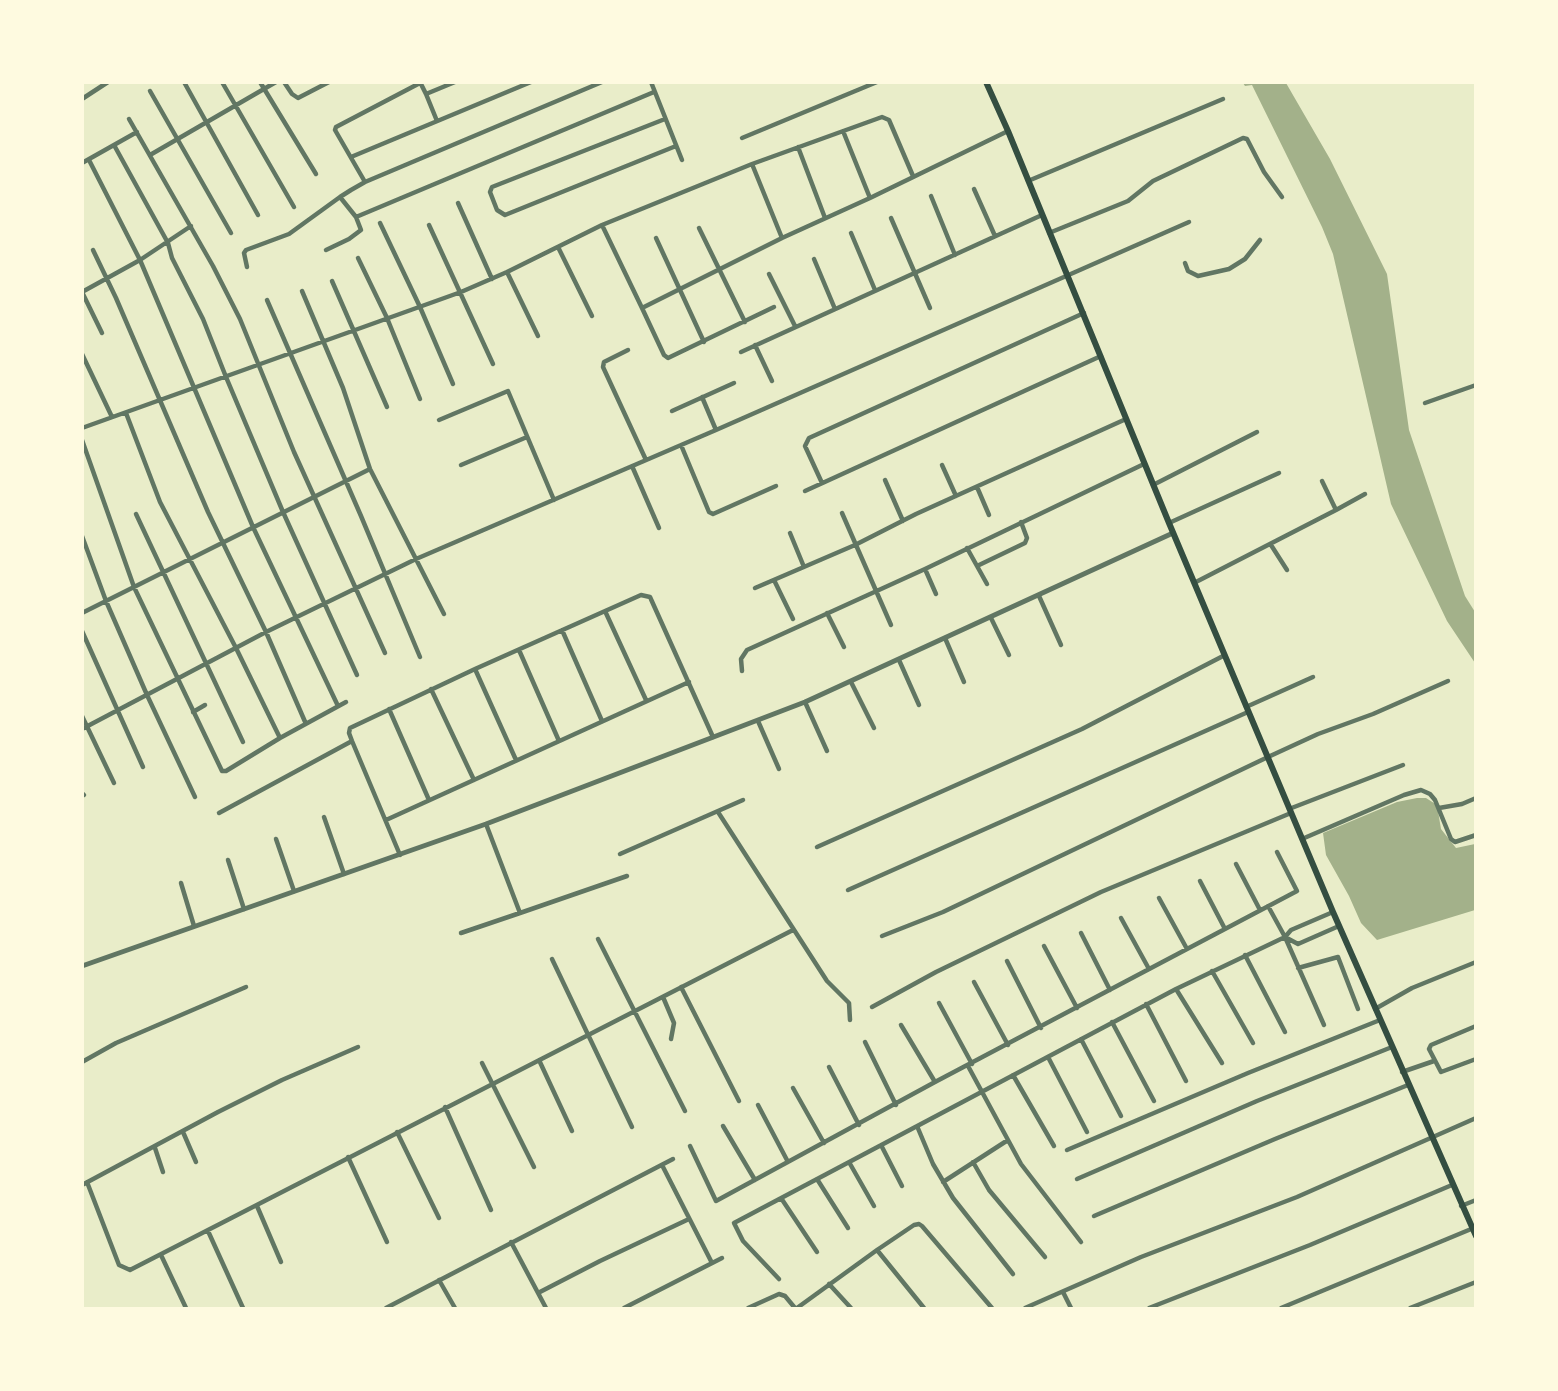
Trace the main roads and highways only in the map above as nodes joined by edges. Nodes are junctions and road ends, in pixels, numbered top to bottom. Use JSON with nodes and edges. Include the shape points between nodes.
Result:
{"nodes":[{"id":1,"x":986,"y":82,"type":"edge"},
{"id":2,"x":1474,"y":1228,"type":"edge"},
{"id":3,"x":1476,"y":1236,"type":"edge"}],
"edges":[{"from":1,"to":2,"type":"main road","via":[[1333,912]]},
{"from":2,"to":3,"type":"main road"}]}
